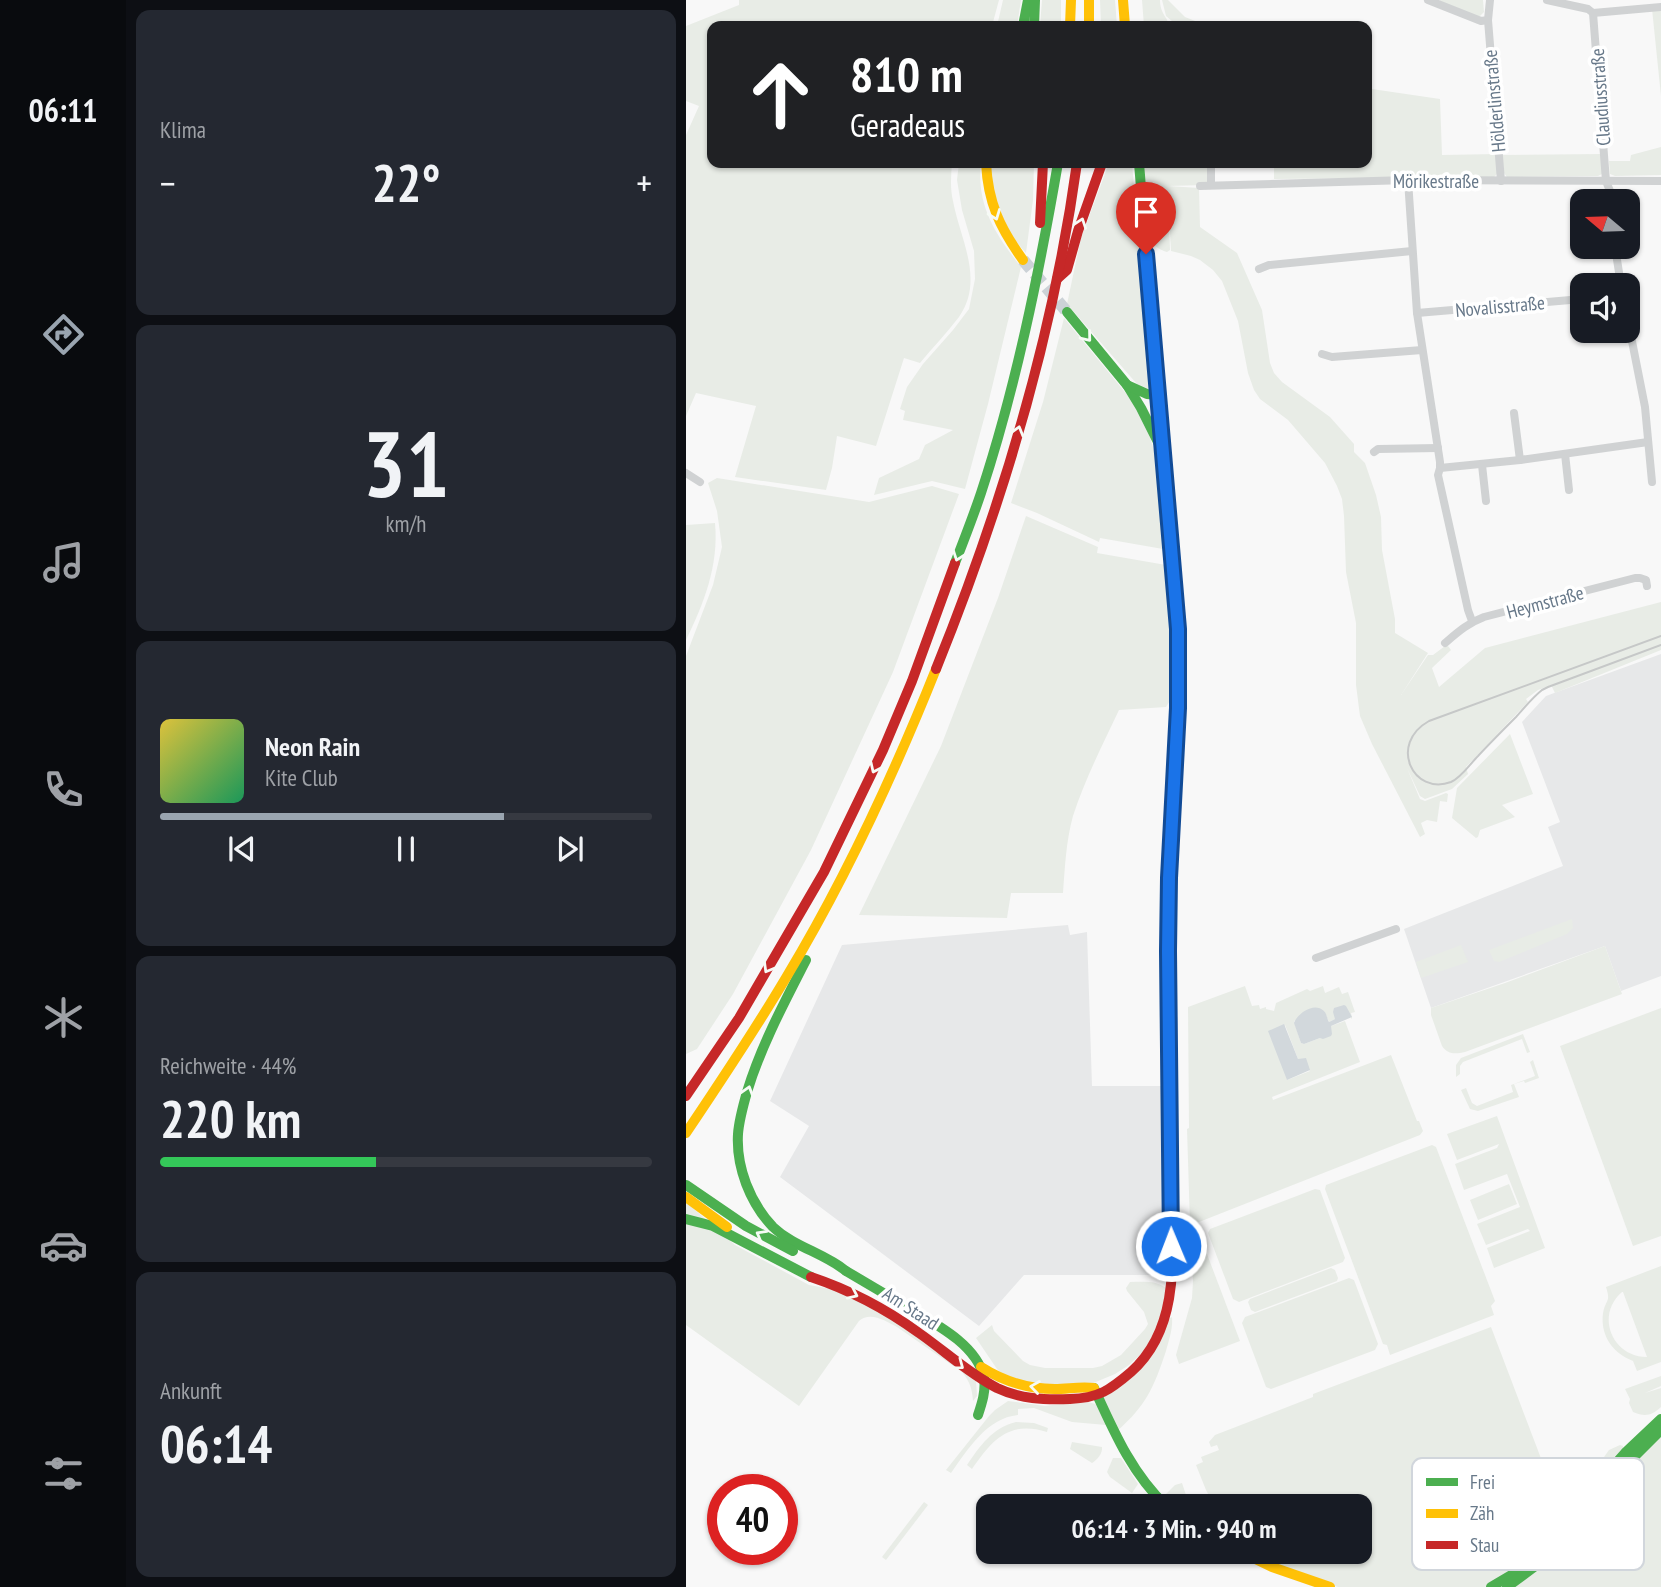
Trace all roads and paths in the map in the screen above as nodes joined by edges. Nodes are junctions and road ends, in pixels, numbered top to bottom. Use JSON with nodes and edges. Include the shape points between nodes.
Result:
{"nodes":[{"id":1,"x":1028,"y":0,"type":"edge"},
{"id":2,"x":1035,"y":0,"type":"edge"},
{"id":3,"x":1071,"y":0,"type":"edge"},
{"id":4,"x":1089,"y":0,"type":"edge"},
{"id":5,"x":1123,"y":0,"type":"edge"},
{"id":6,"x":1490,"y":0,"type":"edge"},
{"id":7,"x":1547,"y":0,"type":"edge"},
{"id":8,"x":1432,"y":1,"type":"edge"},
{"id":9,"x":1661,"y":7,"type":"edge"},
{"id":10,"x":1593,"y":13,"type":"junction"},
{"id":11,"x":1488,"y":20,"type":"junction"},
{"id":12,"x":1024,"y":21,"type":"edge"},
{"id":13,"x":1034,"y":21,"type":"edge"},
{"id":14,"x":1070,"y":21,"type":"edge"},
{"id":15,"x":1089,"y":21,"type":"edge"},
{"id":16,"x":1125,"y":21,"type":"edge"},
{"id":17,"x":986,"y":168,"type":"edge"},
{"id":18,"x":1043,"y":168,"type":"edge"},
{"id":19,"x":1057,"y":168,"type":"edge"},
{"id":20,"x":1076,"y":168,"type":"edge"},
{"id":21,"x":1100,"y":168,"type":"edge"},
{"id":22,"x":1139,"y":168,"type":"edge"},
{"id":23,"x":1211,"y":168,"type":"edge"},
{"id":24,"x":1408,"y":180,"type":"junction"},
{"id":25,"x":1501,"y":181,"type":"junction"},
{"id":26,"x":1606,"y":181,"type":"junction"},
{"id":27,"x":1661,"y":181,"type":"edge"},
{"id":28,"x":1211,"y":185,"type":"junction"},
{"id":29,"x":1200,"y":186,"type":"dead end"},
{"id":30,"x":1609,"y":189,"type":"edge"},
{"id":31,"x":1412,"y":251,"type":"junction"},
{"id":32,"x":1023,"y":260,"type":"tunnel mouth"},
{"id":33,"x":1259,"y":269,"type":"dead end"},
{"id":34,"x":1056,"y":280,"type":"junction"},
{"id":35,"x":1570,"y":300,"type":"edge"},
{"id":36,"x":1067,"y":312,"type":"tunnel mouth"},
{"id":37,"x":1417,"y":313,"type":"junction"},
{"id":38,"x":1028,"y":318,"type":"junction"},
{"id":39,"x":1633,"y":343,"type":"edge"},
{"id":40,"x":1422,"y":350,"type":"junction"},
{"id":41,"x":1322,"y":354,"type":"dead end"},
{"id":42,"x":1127,"y":385,"type":"junction"},
{"id":43,"x":1158,"y":395,"type":"junction"},
{"id":44,"x":1514,"y":413,"type":"dead end"},
{"id":45,"x":1648,"y":442,"type":"junction"},
{"id":46,"x":1438,"y":448,"type":"junction"},
{"id":47,"x":1163,"y":452,"type":"junction"},
{"id":48,"x":1374,"y":452,"type":"dead end"},
{"id":49,"x":1565,"y":454,"type":"junction"},
{"id":50,"x":1520,"y":460,"type":"junction"},
{"id":51,"x":1482,"y":465,"type":"junction"},
{"id":52,"x":1440,"y":468,"type":"junction"},
{"id":53,"x":686,"y":473,"type":"edge"},
{"id":54,"x":700,"y":482,"type":"dead end"},
{"id":55,"x":1652,"y":482,"type":"dead end"},
{"id":56,"x":1569,"y":490,"type":"dead end"},
{"id":57,"x":1486,"y":501,"type":"dead end"},
{"id":58,"x":1647,"y":586,"type":"dead end"},
{"id":59,"x":1472,"y":621,"type":"junction"},
{"id":60,"x":1445,"y":643,"type":"dead end"},
{"id":61,"x":839,"y":882,"type":"junction"},
{"id":62,"x":1396,"y":929,"type":"dead end"},
{"id":63,"x":1316,"y":958,"type":"dead end"},
{"id":64,"x":686,"y":1096,"type":"edge"},
{"id":65,"x":686,"y":1133,"type":"edge"},
{"id":66,"x":686,"y":1185,"type":"edge"},
{"id":67,"x":686,"y":1197,"type":"edge"},
{"id":68,"x":686,"y":1219,"type":"edge"},
{"id":69,"x":744,"y":1241,"type":"junction"},
{"id":70,"x":846,"y":1271,"type":"junction"},
{"id":71,"x":981,"y":1367,"type":"junction"},
{"id":72,"x":1126,"y":1376,"type":"junction"},
{"id":73,"x":985,"y":1382,"type":"junction"},
{"id":74,"x":1097,"y":1396,"type":"junction"},
{"id":75,"x":978,"y":1415,"type":"dead end"},
{"id":76,"x":1661,"y":1419,"type":"edge"},
{"id":77,"x":1661,"y":1430,"type":"edge"},
{"id":78,"x":1621,"y":1458,"type":"edge"},
{"id":79,"x":1633,"y":1458,"type":"edge"},
{"id":80,"x":1155,"y":1494,"type":"edge"},
{"id":81,"x":1266,"y":1564,"type":"edge"},
{"id":82,"x":1518,"y":1570,"type":"edge"},
{"id":83,"x":1530,"y":1570,"type":"edge"},
{"id":84,"x":1329,"y":1587,"type":"edge"},
{"id":85,"x":1490,"y":1587,"type":"edge"},
{"id":86,"x":1507,"y":1587,"type":"edge"}],
"edges":[{"from":1,"to":12,"type":"main road"},
{"from":2,"to":13,"type":"main road"},
{"from":3,"to":14,"type":"main road"},
{"from":4,"to":15,"type":"main road"},
{"from":5,"to":16,"type":"main road"},
{"from":6,"to":11,"type":"street"},
{"from":7,"to":10,"type":"street"},
{"from":8,"to":11,"type":"street"},
{"from":9,"to":10,"type":"street"},
{"from":10,"to":26,"type":"street","name":"Claudiusstraße"},
{"from":11,"to":25,"type":"street","name":"Hölderlinstraße"},
{"from":17,"to":32,"type":"main road","one_way":true,"via":[[993,213]]},
{"from":18,"to":38,"type":"main road"},
{"from":19,"to":38,"type":"main road"},
{"from":20,"to":34,"type":"main road"},
{"from":34,"to":21,"type":"main road","one_way":true,"via":[[1068,270]]},
{"from":22,"to":43,"type":"main road"},
{"from":23,"to":28,"type":"street"},
{"from":24,"to":25,"type":"street","name":"Mörikestraße"},
{"from":24,"to":28,"type":"street","name":"Mörikestraße"},
{"from":24,"to":31,"type":"street"},
{"from":25,"to":26,"type":"street","name":"Mörikestraße"},
{"from":26,"to":27,"type":"street","name":"Mörikestraße"},
{"from":26,"to":30,"type":"street","name":"Claudiusstraße"},
{"from":28,"to":29,"type":"street","name":"Mörikestraße"},
{"from":31,"to":33,"type":"street"},
{"from":31,"to":37,"type":"street"},
{"from":61,"to":34,"type":"main road","one_way":true,"via":[[900,757],[965,595],[1024,411]]},
{"from":35,"to":37,"type":"street","name":"Novalisstraße"},
{"from":36,"to":42,"type":"main road","one_way":true},
{"from":37,"to":40,"type":"street"},
{"from":38,"to":64,"type":"main road","one_way":true,"via":[[981,492],[883,750],[824,872],[739,1018]]},
{"from":39,"to":45,"type":"street"},
{"from":40,"to":41,"type":"street"},
{"from":40,"to":46,"type":"street"},
{"from":42,"to":43,"type":"main road"},
{"from":42,"to":47,"type":"main road"},
{"from":43,"to":47,"type":"main road"},
{"from":44,"to":50,"type":"street"},
{"from":45,"to":49,"type":"street"},
{"from":45,"to":55,"type":"street"},
{"from":46,"to":48,"type":"street"},
{"from":46,"to":52,"type":"street"},
{"from":47,"to":72,"type":"main road","via":[[1178,629],[1169,878],[1174,998],[1171,1296],[1160,1334]]},
{"from":49,"to":50,"type":"street"},
{"from":49,"to":56,"type":"street"},
{"from":50,"to":51,"type":"street"},
{"from":51,"to":52,"type":"street"},
{"from":51,"to":57,"type":"street"},
{"from":52,"to":59,"type":"street","via":[[1442,516]]},
{"from":53,"to":54,"type":"street"},
{"from":58,"to":59,"type":"street","name":"Heymstraße","via":[[1646,580],[1634,578]]},
{"from":59,"to":60,"type":"street","name":"Heymstraße"},
{"from":61,"to":65,"type":"main road","via":[[766,1012]]},
{"from":70,"to":61,"type":"main road","one_way":true,"via":[[782,1235],[758,1209],[742,1177],[737,1137],[761,1053],[828,917]]},
{"from":62,"to":63,"type":"street"},
{"from":70,"to":66,"type":"main road","one_way":true,"via":[[771,1240]]},
{"from":67,"to":69,"type":"main road"},
{"from":68,"to":69,"type":"main road"},
{"from":69,"to":73,"type":"main road","name":"Am Staad","one_way":true,"via":[[894,1315]]},
{"from":70,"to":71,"type":"main road","name":"Am Staad","via":[[941,1328],[962,1343]]},
{"from":71,"to":73,"type":"main road","name":"Am Staad"},
{"from":74,"to":71,"type":"main road","name":"Am Staad","one_way":true,"via":[[1082,1387],[1033,1388]]},
{"from":72,"to":74,"type":"main road"},
{"from":72,"to":74,"type":"main road","via":[[1119,1376]]},
{"from":73,"to":74,"type":"main road","name":"Am Staad","via":[[1028,1399]]},
{"from":73,"to":75,"type":"main road","name":"Am Staad"},
{"from":74,"to":80,"type":"main road","via":[[1130,1463]]},
{"from":76,"to":78,"type":"main road"},
{"from":77,"to":79,"type":"main road"},
{"from":81,"to":84,"type":"main road"},
{"from":82,"to":85,"type":"main road"},
{"from":83,"to":86,"type":"main road"}]}
